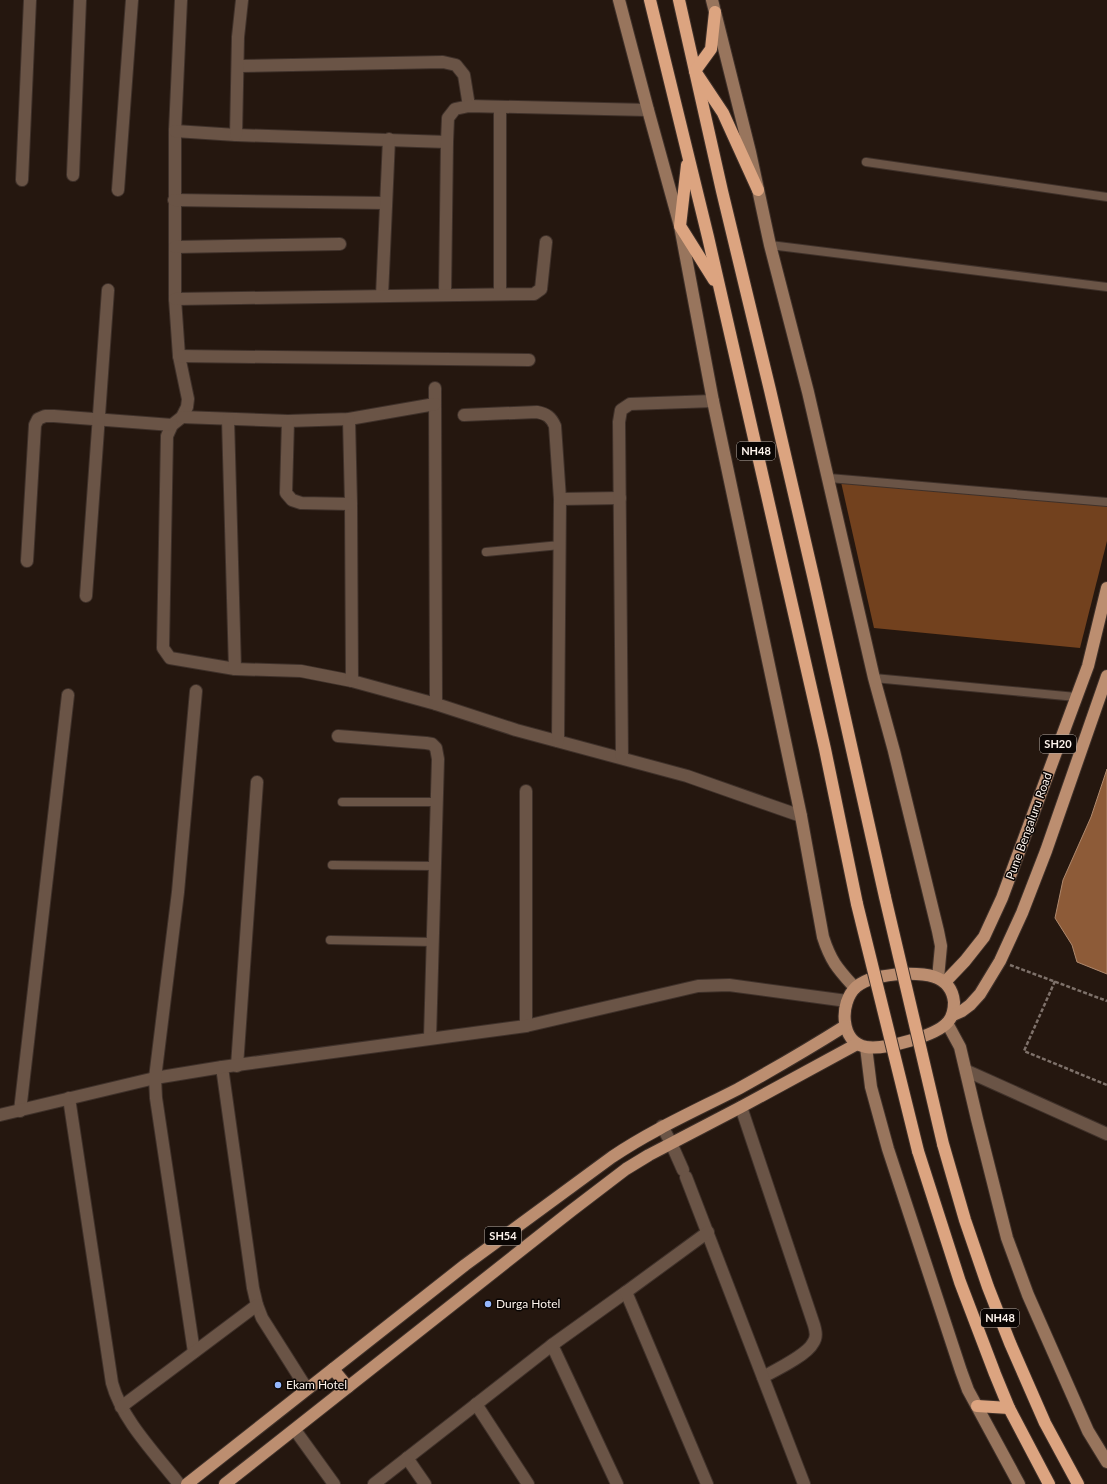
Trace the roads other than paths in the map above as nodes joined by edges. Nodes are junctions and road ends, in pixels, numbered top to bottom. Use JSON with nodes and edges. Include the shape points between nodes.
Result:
{"nodes":[{"id":1,"x":30,"y":0,"type":"edge"},
{"id":2,"x":80,"y":0,"type":"edge"},
{"id":3,"x":132,"y":0,"type":"edge"},
{"id":4,"x":181,"y":0,"type":"edge"},
{"id":5,"x":242,"y":0,"type":"edge"},
{"id":6,"x":620,"y":0,"type":"edge"},
{"id":7,"x":650,"y":0,"type":"edge"},
{"id":8,"x":678,"y":0,"type":"edge"},
{"id":9,"x":713,"y":6,"type":"edge"},
{"id":10,"x":238,"y":66,"type":"junction"},
{"id":11,"x":695,"y":71,"type":"junction"},
{"id":12,"x":469,"y":106,"type":"junction"},
{"id":13,"x":500,"y":107,"type":"junction"},
{"id":14,"x":648,"y":110,"type":"junction"},
{"id":15,"x":175,"y":131,"type":"junction"},
{"id":16,"x":236,"y":135,"type":"junction"},
{"id":17,"x":389,"y":139,"type":"junction"},
{"id":18,"x":447,"y":142,"type":"junction"},
{"id":19,"x":688,"y":158,"type":"junction"},
{"id":20,"x":866,"y":162,"type":"dead end"},
{"id":21,"x":73,"y":175,"type":"dead end"},
{"id":22,"x":22,"y":180,"type":"dead end"},
{"id":23,"x":118,"y":190,"type":"dead end"},
{"id":24,"x":758,"y":190,"type":"junction"},
{"id":25,"x":1107,"y":197,"type":"edge"},
{"id":26,"x":174,"y":200,"type":"junction"},
{"id":27,"x":386,"y":203,"type":"junction"},
{"id":28,"x":680,"y":226,"type":"junction"},
{"id":29,"x":546,"y":242,"type":"dead end"},
{"id":30,"x":340,"y":244,"type":"dead end"},
{"id":31,"x":770,"y":245,"type":"junction"},
{"id":32,"x":175,"y":247,"type":"junction"},
{"id":33,"x":1107,"y":287,"type":"edge"},
{"id":34,"x":719,"y":288,"type":"junction"},
{"id":35,"x":108,"y":290,"type":"dead end"},
{"id":36,"x":500,"y":294,"type":"junction"},
{"id":37,"x":445,"y":295,"type":"junction"},
{"id":38,"x":382,"y":296,"type":"junction"},
{"id":39,"x":175,"y":299,"type":"junction"},
{"id":40,"x":179,"y":356,"type":"junction"},
{"id":41,"x":529,"y":360,"type":"dead end"},
{"id":42,"x":434,"y":388,"type":"dead end"},
{"id":43,"x":713,"y":401,"type":"junction"},
{"id":44,"x":435,"y":404,"type":"junction"},
{"id":45,"x":464,"y":415,"type":"dead end"},
{"id":46,"x":182,"y":417,"type":"junction"},
{"id":47,"x":349,"y":418,"type":"junction"},
{"id":48,"x":98,"y":419,"type":"junction"},
{"id":49,"x":228,"y":419,"type":"junction"},
{"id":50,"x":288,"y":421,"type":"junction"},
{"id":51,"x":172,"y":425,"type":"junction"},
{"id":52,"x":828,"y":478,"type":"junction"},
{"id":53,"x":620,"y":498,"type":"junction"},
{"id":54,"x":560,"y":499,"type":"junction"},
{"id":55,"x":1107,"y":502,"type":"edge"},
{"id":56,"x":351,"y":504,"type":"junction"},
{"id":57,"x":560,"y":545,"type":"junction"},
{"id":58,"x":486,"y":552,"type":"dead end"},
{"id":59,"x":27,"y":561,"type":"dead end"},
{"id":60,"x":1107,"y":588,"type":"edge"},
{"id":61,"x":86,"y":596,"type":"dead end"},
{"id":62,"x":235,"y":669,"type":"junction"},
{"id":63,"x":1107,"y":676,"type":"edge"},
{"id":64,"x":874,"y":678,"type":"junction"},
{"id":65,"x":352,"y":681,"type":"junction"},
{"id":66,"x":196,"y":691,"type":"dead end"},
{"id":67,"x":68,"y":695,"type":"dead end"},
{"id":68,"x":1076,"y":697,"type":"junction"},
{"id":69,"x":436,"y":704,"type":"junction"},
{"id":70,"x":338,"y":736,"type":"dead end"},
{"id":71,"x":558,"y":741,"type":"junction"},
{"id":72,"x":622,"y":758,"type":"junction"},
{"id":73,"x":257,"y":782,"type":"dead end"},
{"id":74,"x":526,"y":791,"type":"dead end"},
{"id":75,"x":342,"y":802,"type":"dead end"},
{"id":76,"x":437,"y":802,"type":"junction"},
{"id":77,"x":800,"y":816,"type":"junction"},
{"id":78,"x":332,"y":865,"type":"dead end"},
{"id":79,"x":435,"y":866,"type":"junction"},
{"id":80,"x":330,"y":940,"type":"dead end"},
{"id":81,"x":433,"y":942,"type":"junction"},
{"id":82,"x":942,"y":980,"type":"junction"},
{"id":83,"x":855,"y":988,"type":"junction"},
{"id":84,"x":847,"y":1001,"type":"junction"},
{"id":85,"x":950,"y":1019,"type":"junction"},
{"id":86,"x":526,"y":1026,"type":"junction"},
{"id":87,"x":845,"y":1026,"type":"junction"},
{"id":88,"x":430,"y":1038,"type":"junction"},
{"id":89,"x":862,"y":1046,"type":"junction"},
{"id":90,"x":236,"y":1066,"type":"junction"},
{"id":91,"x":222,"y":1067,"type":"junction"},
{"id":92,"x":967,"y":1071,"type":"junction"},
{"id":93,"x":155,"y":1078,"type":"junction"},
{"id":94,"x":70,"y":1098,"type":"junction"},
{"id":95,"x":741,"y":1107,"type":"junction"},
{"id":96,"x":20,"y":1111,"type":"junction"},
{"id":97,"x":0,"y":1115,"type":"edge"},
{"id":98,"x":662,"y":1126,"type":"junction"},
{"id":99,"x":1107,"y":1134,"type":"edge"},
{"id":100,"x":671,"y":1142,"type":"junction"},
{"id":101,"x":559,"y":1195,"type":"junction"},
{"id":102,"x":571,"y":1211,"type":"junction"},
{"id":103,"x":708,"y":1232,"type":"junction"},
{"id":104,"x":626,"y":1292,"type":"junction"},
{"id":105,"x":257,"y":1305,"type":"junction"},
{"id":106,"x":552,"y":1345,"type":"junction"},
{"id":107,"x":194,"y":1352,"type":"junction"},
{"id":108,"x":333,"y":1369,"type":"junction"},
{"id":109,"x":763,"y":1377,"type":"junction"},
{"id":110,"x":348,"y":1387,"type":"junction"},
{"id":111,"x":307,"y":1389,"type":"junction"},
{"id":112,"x":476,"y":1404,"type":"junction"},
{"id":113,"x":977,"y":1406,"type":"junction"},
{"id":114,"x":121,"y":1407,"type":"junction"},
{"id":115,"x":1009,"y":1408,"type":"junction"},
{"id":116,"x":295,"y":1430,"type":"junction"},
{"id":117,"x":407,"y":1458,"type":"junction"},
{"id":118,"x":1107,"y":1462,"type":"edge"},
{"id":119,"x":231,"y":1482,"type":"edge"},
{"id":120,"x":703,"y":1482,"type":"edge"},
{"id":121,"x":179,"y":1484,"type":"edge"},
{"id":122,"x":186,"y":1484,"type":"edge"},
{"id":123,"x":334,"y":1484,"type":"edge"},
{"id":124,"x":374,"y":1484,"type":"edge"},
{"id":125,"x":425,"y":1484,"type":"edge"},
{"id":126,"x":528,"y":1484,"type":"edge"},
{"id":127,"x":617,"y":1484,"type":"edge"},
{"id":128,"x":804,"y":1484,"type":"edge"},
{"id":129,"x":1019,"y":1484,"type":"edge"},
{"id":130,"x":1049,"y":1484,"type":"edge"},
{"id":131,"x":1078,"y":1484,"type":"edge"}],
"edges":[{"from":1,"to":22,"type":"street"},
{"from":2,"to":21,"type":"street"},
{"from":3,"to":23,"type":"street"},
{"from":4,"to":15,"type":"street"},
{"from":5,"to":10,"type":"street"},
{"from":6,"to":14,"type":"street"},
{"from":7,"to":19,"type":"highway","number":"NH48"},
{"from":8,"to":11,"type":"highway","number":"NH48"},
{"from":9,"to":11,"type":"highway","via":[[711,49]]},
{"from":9,"to":24,"type":"street"},
{"from":10,"to":12,"type":"street","via":[[443,62],[456,65],[464,75]]},
{"from":10,"to":16,"type":"street"},
{"from":11,"to":24,"type":"highway","via":[[723,113]]},
{"from":11,"to":131,"type":"highway","number":"NH48","bridge":true,"via":[[943,1144],[965,1220],[1007,1336],[1046,1423]]},
{"from":12,"to":13,"type":"street"},
{"from":12,"to":18,"type":"street","via":[[455,109],[448,118]]},
{"from":13,"to":14,"type":"street"},
{"from":13,"to":36,"type":"street"},
{"from":14,"to":28,"type":"street"},
{"from":15,"to":16,"type":"street"},
{"from":15,"to":26,"type":"street"},
{"from":16,"to":17,"type":"street"},
{"from":17,"to":18,"type":"street"},
{"from":17,"to":27,"type":"street"},
{"from":18,"to":37,"type":"street"},
{"from":19,"to":28,"type":"highway"},
{"from":19,"to":34,"type":"highway","number":"NH48"},
{"from":20,"to":25,"type":"lane"},
{"from":24,"to":31,"type":"street"},
{"from":26,"to":27,"type":"street"},
{"from":26,"to":32,"type":"street"},
{"from":27,"to":38,"type":"street"},
{"from":28,"to":34,"type":"highway"},
{"from":28,"to":43,"type":"street"},
{"from":29,"to":36,"type":"street","via":[[541,290],[534,294]]},
{"from":30,"to":32,"type":"street"},
{"from":31,"to":33,"type":"lane"},
{"from":31,"to":52,"type":"street"},
{"from":32,"to":39,"type":"street"},
{"from":34,"to":115,"type":"highway","number":"NH48","bridge":true,"via":[[825,749],[857,904],[918,1151],[960,1282]]},
{"from":35,"to":48,"type":"street"},
{"from":36,"to":37,"type":"street"},
{"from":37,"to":38,"type":"street"},
{"from":38,"to":39,"type":"street"},
{"from":39,"to":40,"type":"street"},
{"from":40,"to":41,"type":"street"},
{"from":40,"to":46,"type":"street","via":[[188,399]]},
{"from":42,"to":44,"type":"street"},
{"from":43,"to":53,"type":"street","via":[[630,404],[620,410]]},
{"from":43,"to":77,"type":"street"},
{"from":44,"to":47,"type":"street"},
{"from":44,"to":69,"type":"street"},
{"from":45,"to":54,"type":"street","via":[[537,412],[551,419],[555,426]]},
{"from":46,"to":49,"type":"street"},
{"from":46,"to":51,"type":"street"},
{"from":47,"to":50,"type":"street"},
{"from":47,"to":56,"type":"street"},
{"from":48,"to":51,"type":"street"},
{"from":48,"to":59,"type":"street","via":[[54,416],[38,419],[35,425]]},
{"from":48,"to":61,"type":"street"},
{"from":49,"to":50,"type":"street"},
{"from":49,"to":62,"type":"street"},
{"from":50,"to":56,"type":"street","via":[[286,493],[292,500],[301,503]]},
{"from":51,"to":62,"type":"street","via":[[167,436],[163,648],[170,658]]},
{"from":52,"to":55,"type":"lane"},
{"from":52,"to":64,"type":"street"},
{"from":53,"to":54,"type":"street"},
{"from":53,"to":72,"type":"street"},
{"from":54,"to":57,"type":"street"},
{"from":56,"to":65,"type":"street"},
{"from":57,"to":58,"type":"lane"},
{"from":57,"to":71,"type":"street"},
{"from":60,"to":68,"type":"main road","name":"Pune Bengaluru Road","number":"SH20","via":[[1088,666]]},
{"from":62,"to":65,"type":"street","via":[[301,671]]},
{"from":63,"to":85,"type":"main road","name":"Pune Bengaluru Road","number":"SH20","via":[[1022,913],[1000,961],[980,994]]},
{"from":64,"to":68,"type":"lane"},
{"from":64,"to":82,"type":"street","via":[[938,932]]},
{"from":65,"to":69,"type":"street"},
{"from":66,"to":93,"type":"street","via":[[178,892]]},
{"from":67,"to":96,"type":"street"},
{"from":68,"to":82,"type":"main road","name":"Pune Bengaluru Road","number":"SH20","via":[[991,924],[972,952]]},
{"from":69,"to":71,"type":"street"},
{"from":70,"to":76,"type":"street","via":[[432,744],[438,753]]},
{"from":71,"to":72,"type":"street"},
{"from":72,"to":77,"type":"street","via":[[687,776]]},
{"from":73,"to":90,"type":"street"},
{"from":74,"to":86,"type":"street"},
{"from":75,"to":76,"type":"lane"},
{"from":76,"to":79,"type":"street"},
{"from":77,"to":83,"type":"street","via":[[828,954]]},
{"from":78,"to":79,"type":"lane"},
{"from":79,"to":81,"type":"street"},
{"from":80,"to":81,"type":"lane"},
{"from":81,"to":88,"type":"street"},
{"from":82,"to":83,"type":"main road","via":[[914,974],[899,974],[866,981]]},
{"from":82,"to":85,"type":"main road","via":[[951,990],[953,998],[954,1008]]},
{"from":83,"to":84,"type":"main road"},
{"from":84,"to":86,"type":"street","via":[[729,985],[698,986]]},
{"from":84,"to":87,"type":"main road"},
{"from":85,"to":89,"type":"main road","via":[[936,1030],[889,1047]]},
{"from":85,"to":92,"type":"street"},
{"from":86,"to":88,"type":"street"},
{"from":87,"to":89,"type":"main road","via":[[852,1040]]},
{"from":87,"to":98,"type":"main road","number":"SH54","via":[[744,1086]]},
{"from":88,"to":90,"type":"street"},
{"from":89,"to":95,"type":"main road","number":"SH54"},
{"from":89,"to":113,"type":"street","via":[[888,1149],[958,1365]]},
{"from":90,"to":91,"type":"street"},
{"from":91,"to":93,"type":"street"},
{"from":91,"to":105,"type":"street"},
{"from":92,"to":99,"type":"street"},
{"from":92,"to":118,"type":"street","via":[[1012,1252],[1028,1295],[1088,1431]]},
{"from":93,"to":94,"type":"street"},
{"from":93,"to":107,"type":"street"},
{"from":94,"to":96,"type":"street"},
{"from":94,"to":114,"type":"street","via":[[112,1382]]},
{"from":95,"to":100,"type":"main road","number":"SH54"},
{"from":95,"to":109,"type":"street","via":[[816,1335],[806,1352]]},
{"from":96,"to":97,"type":"street"},
{"from":98,"to":100,"type":"street"},
{"from":98,"to":101,"type":"main road","number":"SH54","via":[[636,1141]]},
{"from":100,"to":102,"type":"main road","number":"SH54","via":[[626,1169]]},
{"from":100,"to":103,"type":"street"},
{"from":101,"to":102,"type":"main road"},
{"from":101,"to":108,"type":"main road","number":"SH54"},
{"from":102,"to":110,"type":"main road","number":"SH54"},
{"from":103,"to":104,"type":"street"},
{"from":103,"to":109,"type":"street"},
{"from":104,"to":106,"type":"street"},
{"from":104,"to":120,"type":"street"},
{"from":105,"to":107,"type":"street"},
{"from":105,"to":111,"type":"street","via":[[262,1318]]},
{"from":106,"to":112,"type":"street"},
{"from":106,"to":127,"type":"street"},
{"from":107,"to":114,"type":"street"},
{"from":108,"to":110,"type":"main road"},
{"from":108,"to":111,"type":"main road","number":"SH54"},
{"from":109,"to":128,"type":"street"},
{"from":110,"to":116,"type":"main road","number":"SH54"},
{"from":111,"to":122,"type":"main road","number":"SH54"},
{"from":112,"to":117,"type":"street"},
{"from":112,"to":126,"type":"street"},
{"from":113,"to":115,"type":"highway"},
{"from":113,"to":129,"type":"street"},
{"from":114,"to":121,"type":"street"},
{"from":115,"to":130,"type":"highway","number":"NH48"},
{"from":116,"to":119,"type":"main road","number":"SH54"},
{"from":116,"to":123,"type":"street"},
{"from":117,"to":124,"type":"street"},
{"from":117,"to":125,"type":"street"}]}
